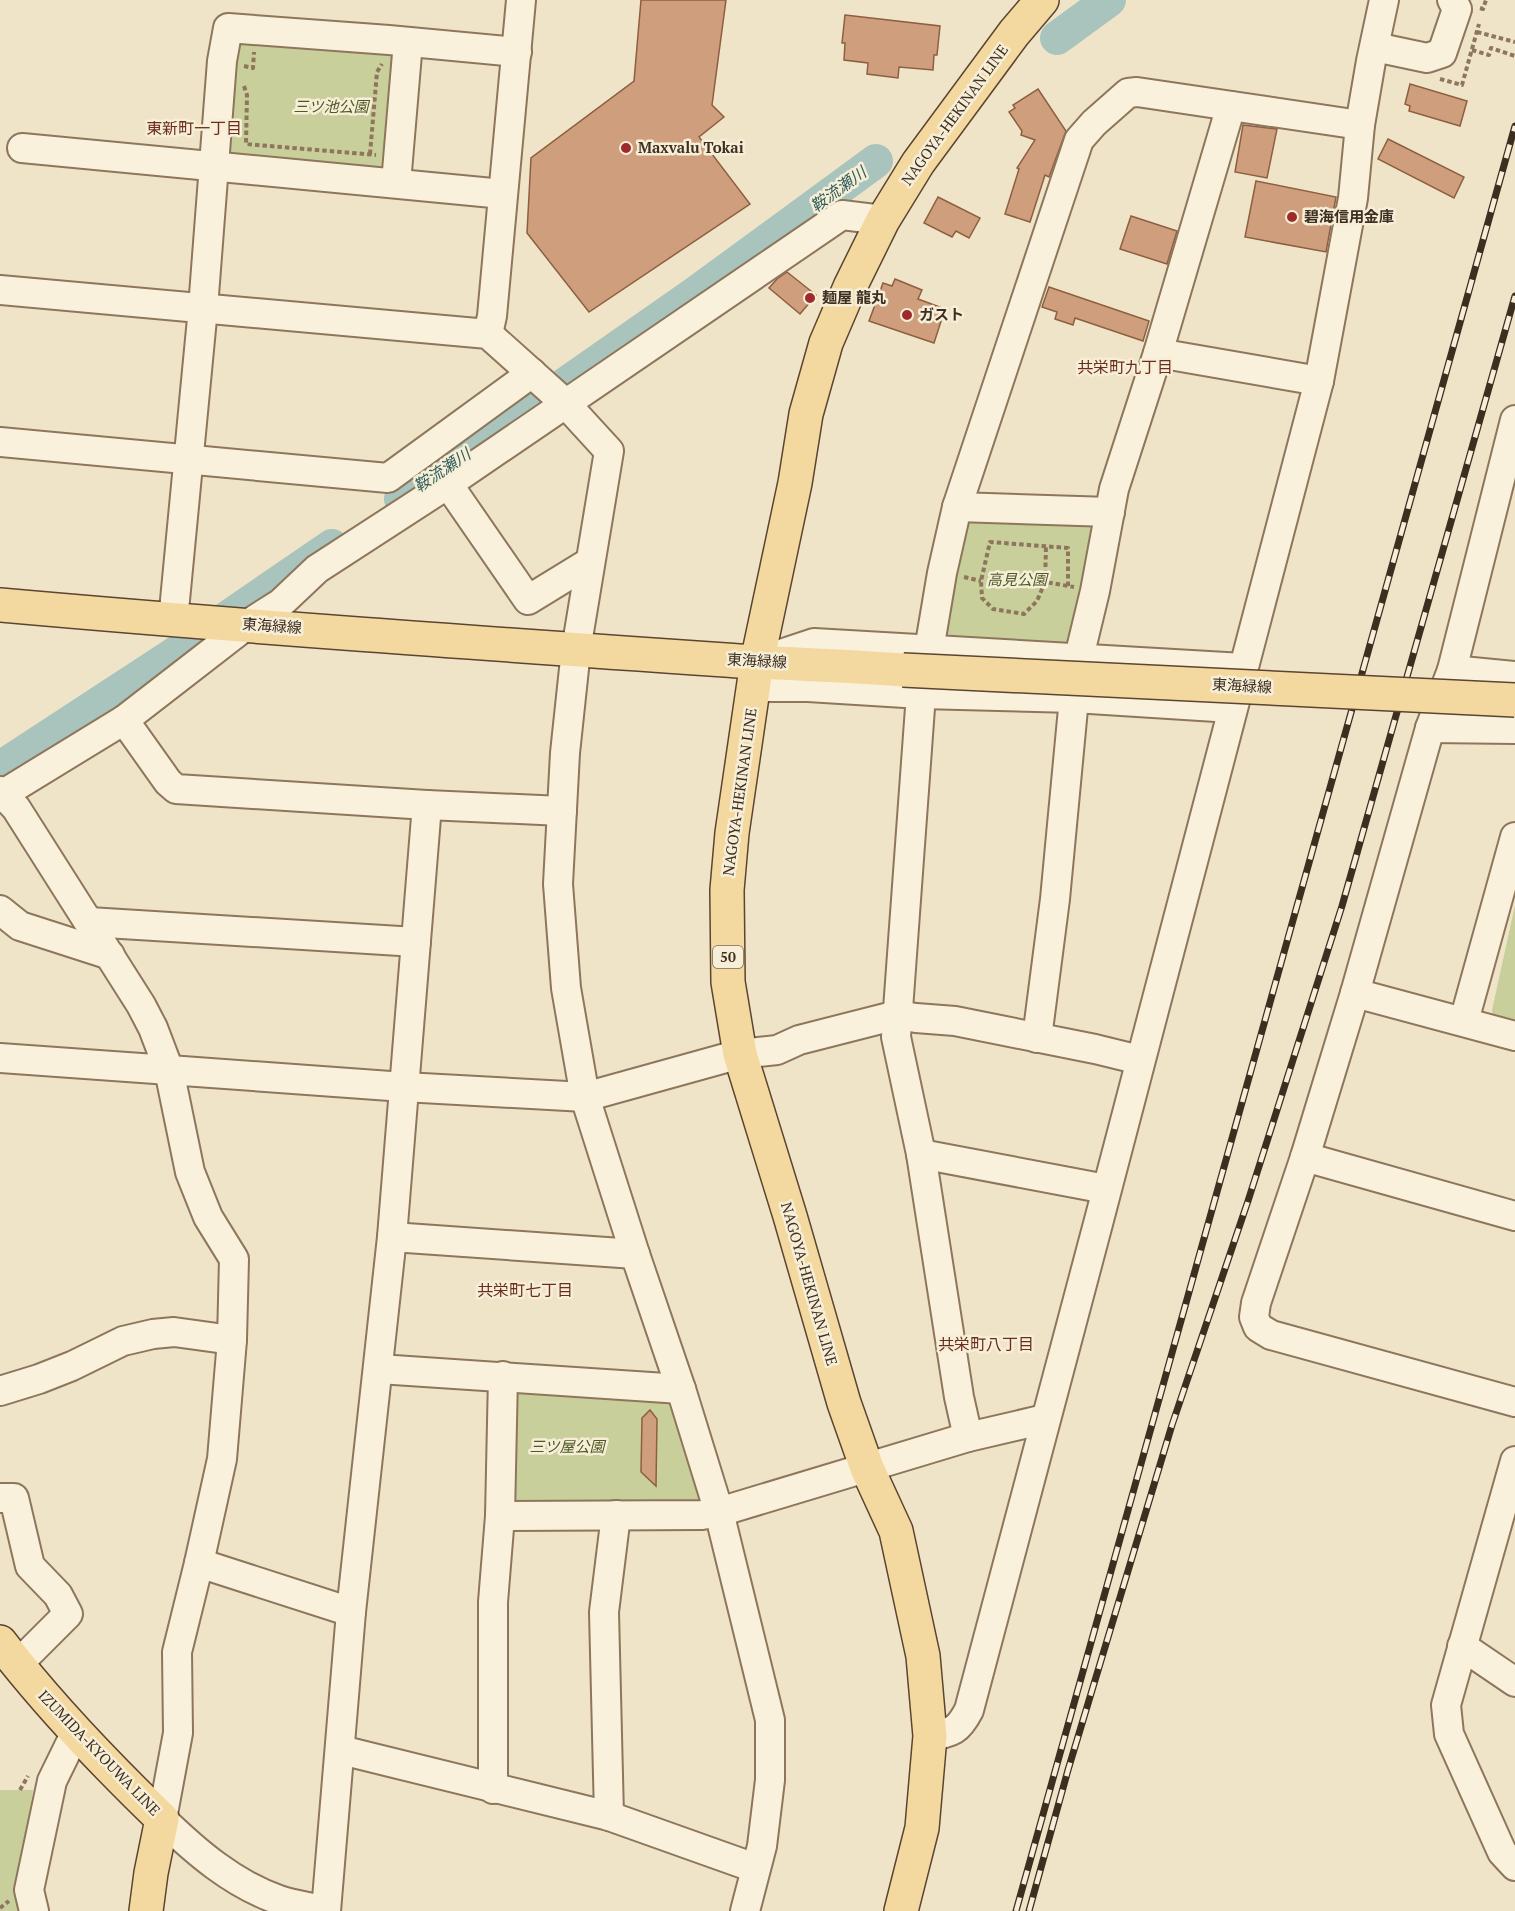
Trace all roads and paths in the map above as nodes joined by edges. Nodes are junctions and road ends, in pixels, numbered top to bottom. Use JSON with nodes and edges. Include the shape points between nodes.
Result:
{"nodes":[{"id":1,"x":521,"y":0,"type":"edge"},
{"id":2,"x":1042,"y":0,"type":"edge"},
{"id":3,"x":1384,"y":0,"type":"edge"},
{"id":4,"x":1452,"y":0,"type":"edge"},
{"id":5,"x":1484,"y":9,"type":"dead end"},
{"id":6,"x":1477,"y":32,"type":"junction"},
{"id":7,"x":398,"y":41,"type":"junction"},
{"id":8,"x":1515,"y":42,"type":"edge"},
{"id":9,"x":1375,"y":47,"type":"junction"},
{"id":10,"x":517,"y":52,"type":"junction"},
{"id":11,"x":1515,"y":56,"type":"edge"},
{"id":12,"x":242,"y":78,"type":"dead end"},
{"id":13,"x":1231,"y":106,"type":"junction"},
{"id":14,"x":1360,"y":125,"type":"junction"},
{"id":15,"x":22,"y":147,"type":"dead end"},
{"id":16,"x":214,"y":166,"type":"junction"},
{"id":17,"x":396,"y":183,"type":"junction"},
{"id":18,"x":503,"y":194,"type":"junction"},
{"id":19,"x":883,"y":220,"type":"junction"},
{"id":20,"x":0,"y":290,"type":"edge"},
{"id":21,"x":203,"y":308,"type":"junction"},
{"id":22,"x":488,"y":334,"type":"junction"},
{"id":23,"x":1158,"y":352,"type":"junction"},
{"id":24,"x":535,"y":375,"type":"junction"},
{"id":25,"x":1318,"y":381,"type":"junction"},
{"id":26,"x":563,"y":401,"type":"junction"},
{"id":27,"x":1515,"y":420,"type":"edge"},
{"id":28,"x":0,"y":442,"type":"edge"},
{"id":29,"x":189,"y":459,"type":"junction"},
{"id":30,"x":448,"y":484,"type":"junction"},
{"id":31,"x":957,"y":507,"type":"junction"},
{"id":32,"x":1110,"y":512,"type":"junction"},
{"id":33,"x":1046,"y":546,"type":"junction"},
{"id":34,"x":590,"y":562,"type":"junction"},
{"id":35,"x":1046,"y":582,"type":"junction"},
{"id":36,"x":1081,"y":588,"type":"junction"},
{"id":37,"x":0,"y":605,"type":"edge"},
{"id":38,"x":180,"y":621,"type":"junction"},
{"id":39,"x":241,"y":624,"type":"junction"},
{"id":40,"x":576,"y":650,"type":"junction"},
{"id":41,"x":929,"y":650,"type":"junction"},
{"id":42,"x":1080,"y":658,"type":"junction"},
{"id":43,"x":1243,"y":668,"type":"junction"},
{"id":44,"x":1452,"y":670,"type":"junction"},
{"id":45,"x":756,"y":674,"type":"junction"},
{"id":46,"x":1515,"y":675,"type":"edge"},
{"id":47,"x":912,"y":682,"type":"junction"},
{"id":48,"x":1074,"y":698,"type":"junction"},
{"id":49,"x":1515,"y":700,"type":"edge"},
{"id":50,"x":1232,"y":708,"type":"junction"},
{"id":51,"x":124,"y":720,"type":"junction"},
{"id":52,"x":1430,"y":728,"type":"junction"},
{"id":53,"x":1515,"y":729,"type":"edge"},
{"id":54,"x":1,"y":793,"type":"edge"},
{"id":55,"x":427,"y":805,"type":"junction"},
{"id":56,"x":562,"y":811,"type":"junction"},
{"id":57,"x":1513,"y":853,"type":"edge"},
{"id":58,"x":0,"y":910,"type":"edge"},
{"id":59,"x":89,"y":922,"type":"junction"},
{"id":60,"x":416,"y":942,"type":"junction"},
{"id":61,"x":110,"y":955,"type":"junction"},
{"id":62,"x":1355,"y":993,"type":"junction"},
{"id":63,"x":897,"y":1015,"type":"junction"},
{"id":64,"x":1464,"y":1021,"type":"junction"},
{"id":65,"x":1515,"y":1036,"type":"edge"},
{"id":66,"x":1037,"y":1038,"type":"junction"},
{"id":67,"x":740,"y":1054,"type":"junction"},
{"id":68,"x":0,"y":1058,"type":"edge"},
{"id":69,"x":1140,"y":1060,"type":"junction"},
{"id":70,"x":169,"y":1071,"type":"junction"},
{"id":71,"x":404,"y":1087,"type":"junction"},
{"id":72,"x":585,"y":1097,"type":"junction"},
{"id":73,"x":921,"y":1154,"type":"junction"},
{"id":74,"x":1305,"y":1157,"type":"junction"},
{"id":75,"x":1107,"y":1188,"type":"junction"},
{"id":76,"x":1515,"y":1216,"type":"edge"},
{"id":77,"x":392,"y":1237,"type":"junction"},
{"id":78,"x":635,"y":1254,"type":"junction"},
{"id":79,"x":232,"y":1340,"type":"junction"},
{"id":80,"x":379,"y":1369,"type":"junction"},
{"id":81,"x":503,"y":1376,"type":"junction"},
{"id":82,"x":681,"y":1389,"type":"junction"},
{"id":83,"x":0,"y":1391,"type":"edge"},
{"id":84,"x":1515,"y":1402,"type":"edge"},
{"id":85,"x":1045,"y":1419,"type":"junction"},
{"id":86,"x":968,"y":1437,"type":"junction"},
{"id":87,"x":1515,"y":1461,"type":"edge"},
{"id":88,"x":867,"y":1468,"type":"junction"},
{"id":89,"x":0,"y":1498,"type":"edge"},
{"id":90,"x":719,"y":1512,"type":"junction"},
{"id":91,"x":616,"y":1515,"type":"junction"},
{"id":92,"x":500,"y":1516,"type":"junction"},
{"id":93,"x":1504,"y":1536,"type":"edge"},
{"id":94,"x":199,"y":1563,"type":"junction"},
{"id":95,"x":351,"y":1612,"type":"junction"},
{"id":96,"x":1462,"y":1646,"type":"junction"},
{"id":97,"x":9,"y":1653,"type":"edge"},
{"id":98,"x":1515,"y":1682,"type":"edge"},
{"id":99,"x":76,"y":1732,"type":"junction"},
{"id":100,"x":930,"y":1736,"type":"junction"},
{"id":101,"x":341,"y":1750,"type":"junction"},
{"id":102,"x":493,"y":1789,"type":"junction"},
{"id":103,"x":609,"y":1816,"type":"junction"},
{"id":104,"x":162,"y":1819,"type":"junction"},
{"id":105,"x":1515,"y":1866,"type":"edge"},
{"id":106,"x":755,"y":1868,"type":"junction"},
{"id":107,"x":34,"y":1911,"type":"edge"},
{"id":108,"x":146,"y":1911,"type":"edge"},
{"id":109,"x":325,"y":1911,"type":"edge"},
{"id":110,"x":745,"y":1911,"type":"edge"},
{"id":111,"x":901,"y":1911,"type":"edge"}],
"edges":[{"from":1,"to":10,"type":"street"},
{"from":2,"to":19,"type":"main road","name":"NAGOYA-HEKINAN LINE","number":"50","via":[[918,163]]},
{"from":3,"to":9,"type":"street"},
{"from":4,"to":9,"type":"street","via":[[1457,9],[1442,53],[1427,58]]},
{"from":5,"to":6,"type":"path"},
{"from":6,"to":8,"type":"path"},
{"from":6,"to":11,"type":"path","via":[[1471,50],[1489,55],[1491,48]]},
{"from":7,"to":10,"type":"street"},
{"from":7,"to":12,"type":"path","via":[[376,72],[370,154],[246,144],[248,95]]},
{"from":7,"to":16,"type":"street","via":[[228,28]]},
{"from":7,"to":17,"type":"street"},
{"from":9,"to":14,"type":"street"},
{"from":10,"to":18,"type":"street"},
{"from":13,"to":14,"type":"street"},
{"from":13,"to":23,"type":"street"},
{"from":13,"to":31,"type":"street","via":[[1128,93],[1079,140]]},
{"from":14,"to":25,"type":"street","via":[[1353,198]]},
{"from":15,"to":16,"type":"street"},
{"from":16,"to":17,"type":"street"},
{"from":16,"to":21,"type":"street"},
{"from":17,"to":18,"type":"street"},
{"from":18,"to":22,"type":"street"},
{"from":19,"to":26,"type":"street","via":[[842,215]]},
{"from":19,"to":45,"type":"main road","name":"NAGOYA-HEKINAN LINE","number":"50","via":[[826,343],[806,414]]},
{"from":20,"to":21,"type":"street"},
{"from":21,"to":22,"type":"street"},
{"from":21,"to":29,"type":"street"},
{"from":22,"to":24,"type":"street"},
{"from":23,"to":25,"type":"street"},
{"from":23,"to":32,"type":"street"},
{"from":24,"to":26,"type":"street"},
{"from":24,"to":29,"type":"street","via":[[388,478]]},
{"from":25,"to":43,"type":"street"},
{"from":26,"to":30,"type":"street"},
{"from":26,"to":34,"type":"street","via":[[609,452]]},
{"from":27,"to":44,"type":"street"},
{"from":28,"to":29,"type":"street"},
{"from":29,"to":38,"type":"street"},
{"from":30,"to":34,"type":"street","via":[[528,600]]},
{"from":30,"to":39,"type":"street","via":[[316,569],[282,603]]},
{"from":31,"to":32,"type":"street"},
{"from":31,"to":41,"type":"street"},
{"from":32,"to":36,"type":"street"},
{"from":33,"to":35,"type":"path"},
{"from":33,"to":35,"type":"path","via":[[990,542],[981,581],[982,598],[993,609],[1024,614],[1037,601]]},
{"from":33,"to":36,"type":"path","via":[[1068,548]]},
{"from":34,"to":40,"type":"street"},
{"from":35,"to":36,"type":"path"},
{"from":36,"to":42,"type":"street"},
{"from":37,"to":38,"type":"main road","name":"東海緑線"},
{"from":38,"to":39,"type":"main road","name":"東海緑線"},
{"from":39,"to":40,"type":"main road","name":"東海緑線"},
{"from":39,"to":51,"type":"street"},
{"from":40,"to":45,"type":"main road","name":"東海緑線"},
{"from":40,"to":56,"type":"street"},
{"from":41,"to":42,"type":"street"},
{"from":41,"to":45,"type":"street","via":[[814,643]]},
{"from":42,"to":43,"type":"street"},
{"from":42,"to":48,"type":"street"},
{"from":43,"to":50,"type":"street"},
{"from":44,"to":46,"type":"street"},
{"from":44,"to":52,"type":"street"},
{"from":45,"to":47,"type":"main road","name":"東海緑線"},
{"from":45,"to":67,"type":"main road","name":"NAGOYA-HEKINAN LINE","number":"50","via":[[727,890],[728,982]]},
{"from":47,"to":48,"type":"street"},
{"from":47,"to":49,"type":"main road","name":"東海緑線","bridge":true},
{"from":47,"to":63,"type":"street"},
{"from":48,"to":50,"type":"street"},
{"from":48,"to":66,"type":"street"},
{"from":50,"to":69,"type":"street"},
{"from":51,"to":54,"type":"street"},
{"from":51,"to":55,"type":"street","via":[[176,789]]},
{"from":52,"to":53,"type":"street"},
{"from":52,"to":62,"type":"street"},
{"from":54,"to":59,"type":"street","via":[[16,808]]},
{"from":55,"to":56,"type":"street"},
{"from":55,"to":60,"type":"street"},
{"from":56,"to":72,"type":"street","via":[[558,884],[566,988]]},
{"from":57,"to":64,"type":"street"},
{"from":58,"to":61,"type":"street","via":[[20,926]]},
{"from":59,"to":60,"type":"street"},
{"from":59,"to":61,"type":"street"},
{"from":60,"to":71,"type":"street"},
{"from":61,"to":70,"type":"street","via":[[153,1028]]},
{"from":62,"to":64,"type":"street"},
{"from":62,"to":74,"type":"street"},
{"from":63,"to":66,"type":"street","via":[[955,1021]]},
{"from":63,"to":67,"type":"street","via":[[799,1040],[777,1050]]},
{"from":63,"to":73,"type":"street","via":[[896,1036]]},
{"from":64,"to":65,"type":"street"},
{"from":66,"to":69,"type":"street"},
{"from":67,"to":72,"type":"street"},
{"from":67,"to":88,"type":"main road","name":"NAGOYA-HEKINAN LINE","number":"50"},
{"from":68,"to":70,"type":"street"},
{"from":69,"to":75,"type":"street"},
{"from":70,"to":71,"type":"street"},
{"from":70,"to":79,"type":"street","via":[[190,1172],[208,1217],[234,1259]]},
{"from":71,"to":72,"type":"street"},
{"from":71,"to":77,"type":"street"},
{"from":72,"to":78,"type":"street"},
{"from":73,"to":75,"type":"street"},
{"from":73,"to":86,"type":"street"},
{"from":74,"to":76,"type":"street"},
{"from":74,"to":84,"type":"street","via":[[1256,1303],[1254,1317],[1258,1327],[1271,1335]]},
{"from":75,"to":85,"type":"street"},
{"from":77,"to":78,"type":"street"},
{"from":77,"to":80,"type":"street"},
{"from":78,"to":82,"type":"street"},
{"from":79,"to":83,"type":"street","via":[[174,1332],[153,1334],[123,1341],[50,1375]]},
{"from":79,"to":94,"type":"street","via":[[222,1459]]},
{"from":80,"to":81,"type":"street"},
{"from":80,"to":95,"type":"street"},
{"from":81,"to":82,"type":"street"},
{"from":81,"to":92,"type":"street"},
{"from":82,"to":90,"type":"street"},
{"from":85,"to":86,"type":"street"},
{"from":85,"to":100,"type":"street","via":[[969,1710],[961,1726],[950,1733]]},
{"from":86,"to":88,"type":"street"},
{"from":87,"to":93,"type":"street"},
{"from":88,"to":90,"type":"street"},
{"from":88,"to":100,"type":"main road","name":"NAGOYA-HEKINAN LINE","number":"50","via":[[896,1531],[923,1656]]},
{"from":89,"to":97,"type":"street","via":[[14,1498],[30,1566],[58,1595],[68,1614]]},
{"from":90,"to":91,"type":"street"},
{"from":90,"to":106,"type":"street","via":[[770,1720],[770,1780],[762,1846]]},
{"from":91,"to":92,"type":"street"},
{"from":91,"to":103,"type":"street","via":[[604,1612]]},
{"from":92,"to":102,"type":"street","via":[[493,1602]]},
{"from":93,"to":96,"type":"street"},
{"from":94,"to":95,"type":"street"},
{"from":94,"to":104,"type":"street","via":[[177,1652],[178,1734]]},
{"from":95,"to":101,"type":"street"},
{"from":96,"to":98,"type":"street"},
{"from":96,"to":105,"type":"street","via":[[1446,1705],[1449,1734],[1502,1852]]},
{"from":97,"to":99,"type":"main road","name":"IZUMIDA-KYOUWA LINE"},
{"from":99,"to":104,"type":"main road","name":"IZUMIDA-KYOUWA LINE"},
{"from":99,"to":107,"type":"street","via":[[52,1781],[29,1890]]},
{"from":100,"to":111,"type":"main road","name":"NAGOYA-HEKINAN LINE","number":"50","via":[[922,1828]]},
{"from":101,"to":102,"type":"street"},
{"from":101,"to":109,"type":"street"},
{"from":102,"to":103,"type":"street"},
{"from":103,"to":106,"type":"street"},
{"from":104,"to":108,"type":"main road","name":"IZUMIDA-KYOUWA LINE"},
{"from":104,"to":109,"type":"street","via":[[212,1864],[252,1888],[280,1900]]},
{"from":106,"to":110,"type":"street"}]}
